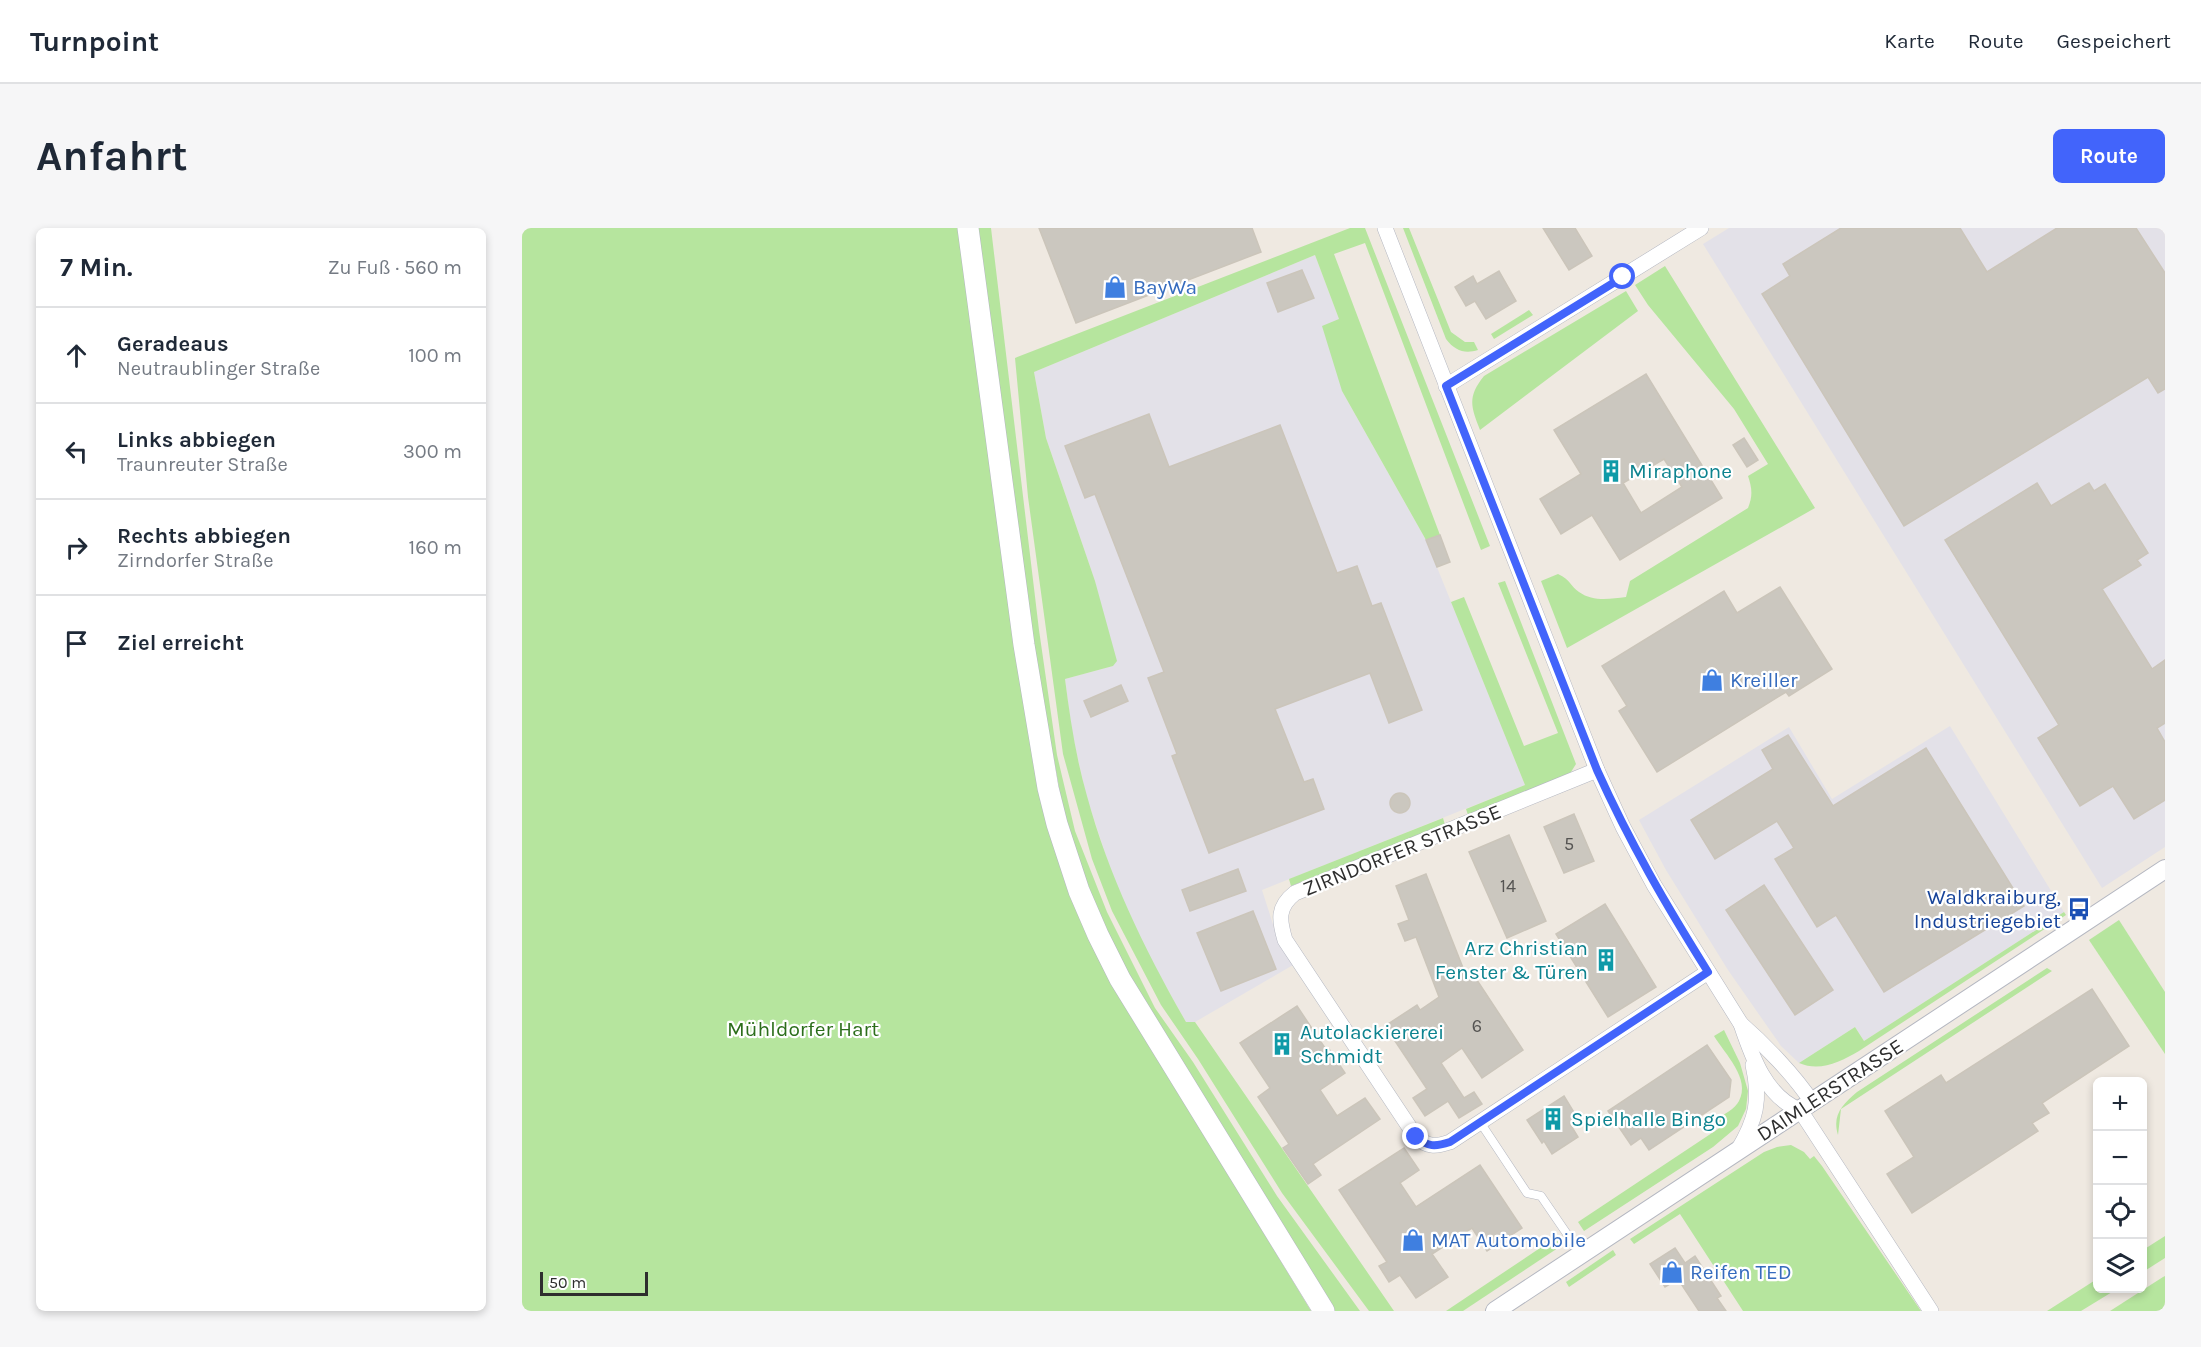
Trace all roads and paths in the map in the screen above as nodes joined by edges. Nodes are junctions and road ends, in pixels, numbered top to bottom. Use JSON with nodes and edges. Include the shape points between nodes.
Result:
{"nodes":[{"id":1,"x":968,"y":228,"type":"edge"},
{"id":2,"x":1385,"y":228,"type":"edge"},
{"id":3,"x":1701,"y":228,"type":"edge"},
{"id":4,"x":1446,"y":386,"type":"junction"},
{"id":5,"x":1597,"y":770,"type":"junction"},
{"id":6,"x":2165,"y":869,"type":"edge"},
{"id":7,"x":1708,"y":972,"type":"junction"},
{"id":8,"x":1741,"y":1024,"type":"junction"},
{"id":9,"x":1748,"y":1045,"type":"junction"},
{"id":10,"x":1806,"y":1106,"type":"junction"},
{"id":11,"x":1480,"y":1122,"type":"junction"},
{"id":12,"x":1738,"y":1151,"type":"junction"},
{"id":13,"x":1581,"y":1255,"type":"junction"},
{"id":14,"x":1321,"y":1309,"type":"edge"},
{"id":15,"x":1495,"y":1311,"type":"edge"},
{"id":16,"x":1931,"y":1311,"type":"edge"}],
"edges":[{"from":1,"to":14,"type":"main road","via":[[1024,645],[1048,788],[1068,864],[1120,979]]},
{"from":2,"to":4,"type":"street"},
{"from":3,"to":4,"type":"street"},
{"from":4,"to":5,"type":"street"},
{"from":5,"to":7,"type":"street","via":[[1654,885]]},
{"from":5,"to":11,"type":"street","name":"ZIRNDORFER STRASSE","via":[[1295,893],[1283,906],[1280,917],[1286,939],[1416,1137],[1426,1145],[1437,1146]]},
{"from":6,"to":10,"type":"street","name":"DAIMLERSTRASSE"},
{"from":7,"to":8,"type":"street"},
{"from":7,"to":11,"type":"street","name":"ZIRNDORFER STRASSE"},
{"from":8,"to":9,"type":"street"},
{"from":8,"to":10,"type":"street","via":[[1802,1087]]},
{"from":9,"to":10,"type":"street","via":[[1773,1093],[1780,1100]]},
{"from":9,"to":12,"type":"street","via":[[1757,1099],[1749,1131]]},
{"from":10,"to":12,"type":"street","name":"DAIMLERSTRASSE"},
{"from":10,"to":16,"type":"street"},
{"from":11,"to":13,"type":"lane","via":[[1527,1193],[1541,1196]]},
{"from":12,"to":13,"type":"street","name":"DAIMLERSTRASSE"},
{"from":13,"to":15,"type":"street","name":"DAIMLERSTRASSE"}]}
